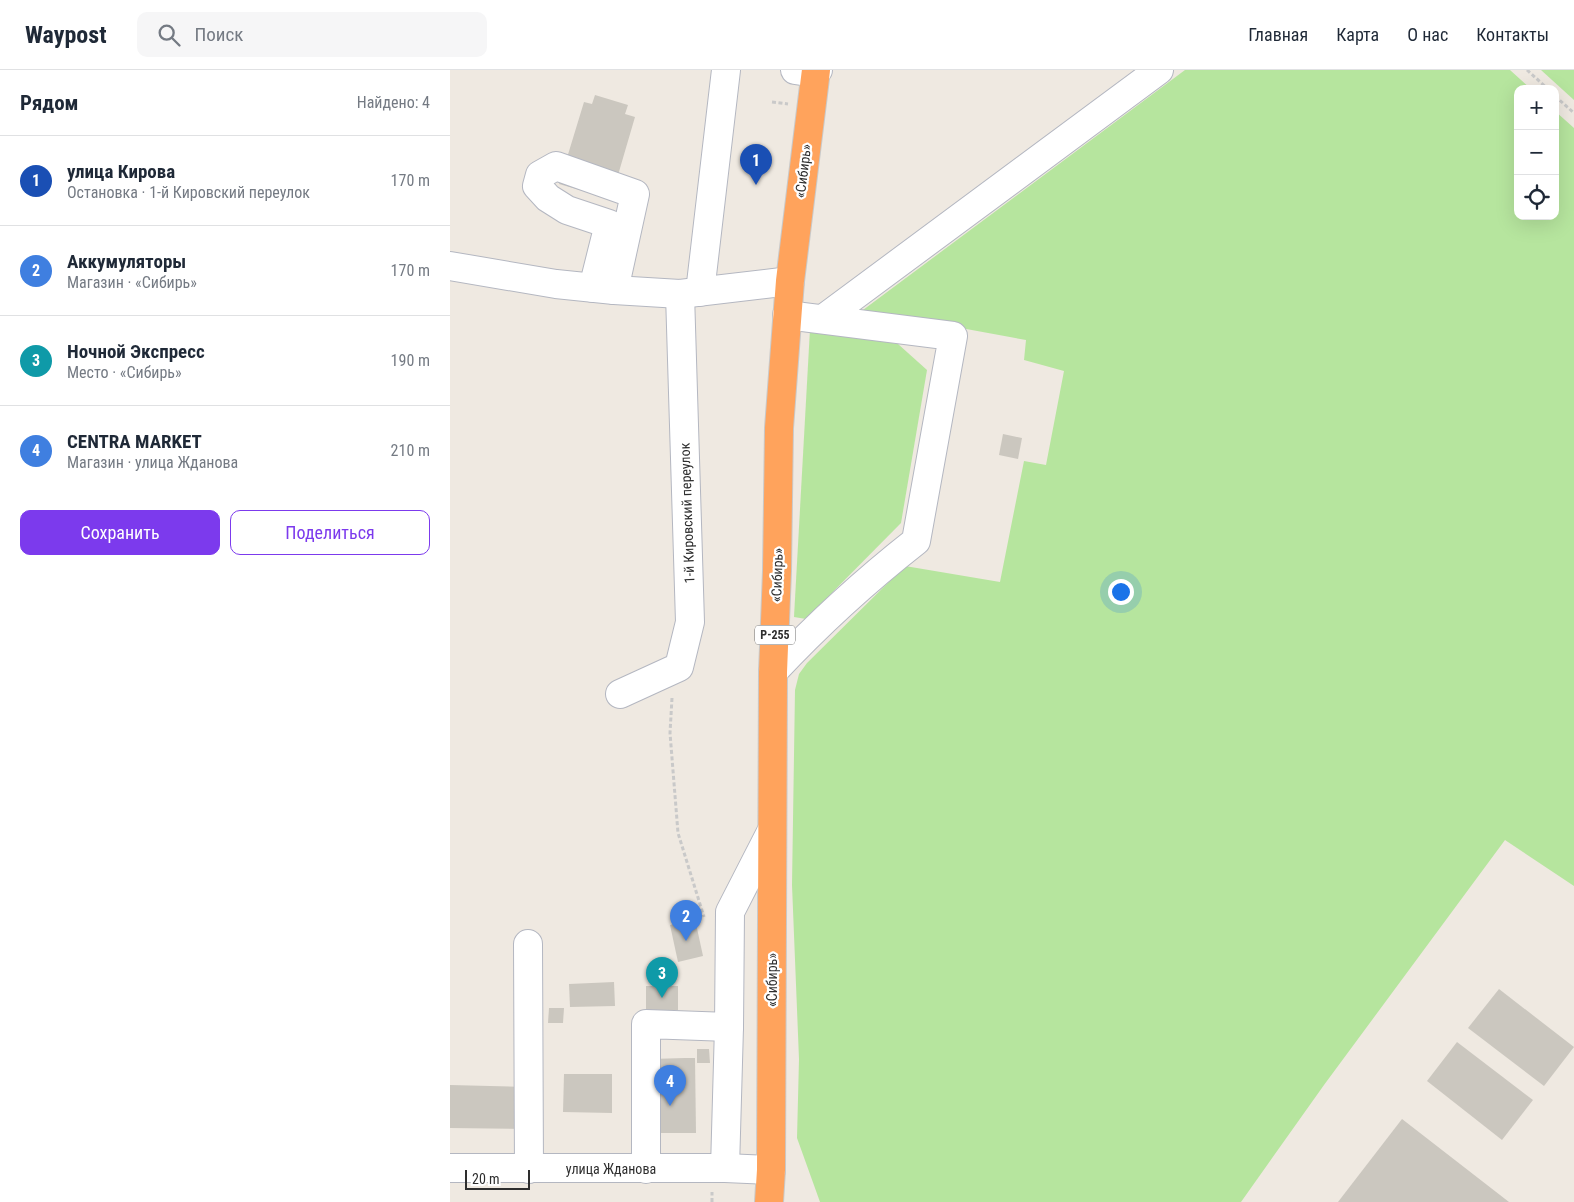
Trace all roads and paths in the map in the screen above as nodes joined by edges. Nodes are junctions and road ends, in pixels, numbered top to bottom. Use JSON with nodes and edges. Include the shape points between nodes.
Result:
{"nodes":[{"id":1,"x":726,"y":70,"type":"edge"},
{"id":2,"x":1160,"y":70,"type":"edge"},
{"id":3,"x":1527,"y":70,"type":"edge"},
{"id":4,"x":811,"y":71,"type":"edge"},
{"id":5,"x":1544,"y":85,"type":"edge"},
{"id":6,"x":1559,"y":100,"type":"edge"},
{"id":7,"x":1574,"y":113,"type":"edge"},
{"id":8,"x":450,"y":266,"type":"edge"},
{"id":9,"x":790,"y":281,"type":"junction"},
{"id":10,"x":603,"y":289,"type":"junction"},
{"id":11,"x":690,"y":293,"type":"junction"},
{"id":12,"x":787,"y":315,"type":"junction"},
{"id":13,"x":823,"y":319,"type":"junction"},
{"id":14,"x":675,"y":668,"type":"junction"},
{"id":15,"x":773,"y":672,"type":"junction"},
{"id":16,"x":620,"y":694,"type":"dead end"},
{"id":17,"x":772,"y":830,"type":"junction"},
{"id":18,"x":706,"y":925,"type":"dead end"},
{"id":19,"x":528,"y":944,"type":"dead end"},
{"id":20,"x":729,"y":1027,"type":"junction"},
{"id":21,"x":450,"y":1168,"type":"edge"},
{"id":22,"x":725,"y":1168,"type":"junction"},
{"id":23,"x":528,"y":1169,"type":"junction"},
{"id":24,"x":646,"y":1169,"type":"junction"},
{"id":25,"x":771,"y":1170,"type":"junction"},
{"id":26,"x":769,"y":1202,"type":"edge"}],
"edges":[{"from":1,"to":11,"type":"street","name":"1-й Кировский переулок"},
{"from":2,"to":13,"type":"street"},
{"from":3,"to":5,"type":"path"},
{"from":4,"to":9,"type":"highway","name":"«Сибирь»","number":"Р-255"},
{"from":6,"to":7,"type":"path"},
{"from":8,"to":10,"type":"street"},
{"from":9,"to":11,"type":"street"},
{"from":9,"to":12,"type":"highway","name":"«Сибирь»","number":"Р-255"},
{"from":10,"to":10,"type":"street","via":[[635,194],[556,166],[540,175],[537,186],[548,198],[567,210],[610,224]]},
{"from":10,"to":11,"type":"street"},
{"from":11,"to":14,"type":"street","name":"1-й Кировский переулок","via":[[690,622],[679,667]]},
{"from":12,"to":13,"type":"street"},
{"from":12,"to":15,"type":"highway","name":"«Сибирь»","number":"Р-255","via":[[779,428]]},
{"from":13,"to":15,"type":"street","via":[[953,336],[916,541],[876,572]]},
{"from":14,"to":16,"type":"street"},
{"from":14,"to":18,"type":"path","via":[[670,733],[678,833]]},
{"from":15,"to":17,"type":"highway","name":"«Сибирь»","number":"Р-255"},
{"from":17,"to":20,"type":"street","via":[[730,912]]},
{"from":17,"to":25,"type":"highway","name":"«Сибирь»","number":"Р-255"},
{"from":19,"to":23,"type":"street"},
{"from":20,"to":22,"type":"street"},
{"from":20,"to":24,"type":"street","via":[[646,1024]]},
{"from":21,"to":23,"type":"street","name":"улица Жданова"},
{"from":22,"to":24,"type":"street","name":"улица Жданова"},
{"from":22,"to":25,"type":"street","name":"улица Жданова"},
{"from":23,"to":24,"type":"street","name":"улица Жданова"},
{"from":25,"to":26,"type":"highway","name":"«Сибирь»","number":"Р-255"}]}
